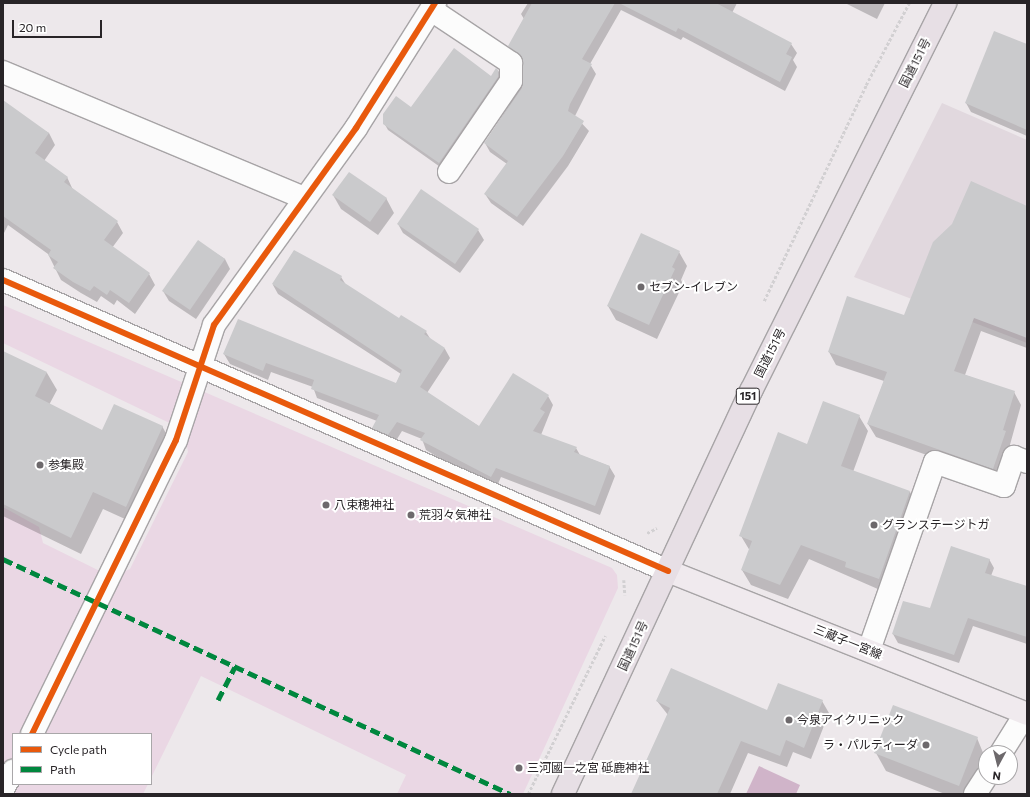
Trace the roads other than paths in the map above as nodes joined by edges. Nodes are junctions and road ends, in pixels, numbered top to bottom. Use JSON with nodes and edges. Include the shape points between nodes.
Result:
{"nodes":[{"id":1,"x":945,"y":3,"type":"edge"},
{"id":2,"x":434,"y":7,"type":"edge"},
{"id":3,"x":3,"y":72,"type":"edge"},
{"id":4,"x":449,"y":172,"type":"dead end"},
{"id":5,"x":304,"y":198,"type":"junction"},
{"id":6,"x":3,"y":280,"type":"edge"},
{"id":7,"x":201,"y":366,"type":"junction"},
{"id":8,"x":1027,"y":462,"type":"edge"},
{"id":9,"x":668,"y":570,"type":"junction"},
{"id":10,"x":869,"y":650,"type":"junction"},
{"id":11,"x":1026,"y":714,"type":"edge"},
{"id":12,"x":32,"y":733,"type":"edge"},
{"id":13,"x":1006,"y":745,"type":"edge"},
{"id":14,"x":12,"y":773,"type":"edge"},
{"id":15,"x":980,"y":785,"type":"edge"},
{"id":16,"x":3,"y":789,"type":"edge"},
{"id":17,"x":563,"y":794,"type":"edge"},
{"id":18,"x":975,"y":794,"type":"edge"}],
"edges":[{"from":1,"to":9,"type":"highway","name":"国道151号","number":"151","via":[[751,391]]},
{"from":2,"to":4,"type":"street","via":[[511,63],[511,81]]},
{"from":2,"to":5,"type":"street","via":[[356,128]]},
{"from":3,"to":5,"type":"street"},
{"from":5,"to":7,"type":"street","via":[[214,325]]},
{"from":6,"to":7,"type":"street"},
{"from":7,"to":9,"type":"street"},
{"from":7,"to":12,"type":"street","via":[[176,440]]},
{"from":8,"to":10,"type":"street","via":[[1014,458],[1004,486],[935,462]]},
{"from":9,"to":10,"type":"main road","name":"三蔵子一宮線"},
{"from":9,"to":17,"type":"highway","name":"国道151号","number":"151"},
{"from":10,"to":11,"type":"main road","name":"三蔵子一宮線"},
{"from":11,"to":13,"type":"street"},
{"from":14,"to":16,"type":"street"},
{"from":15,"to":18,"type":"street"}]}
